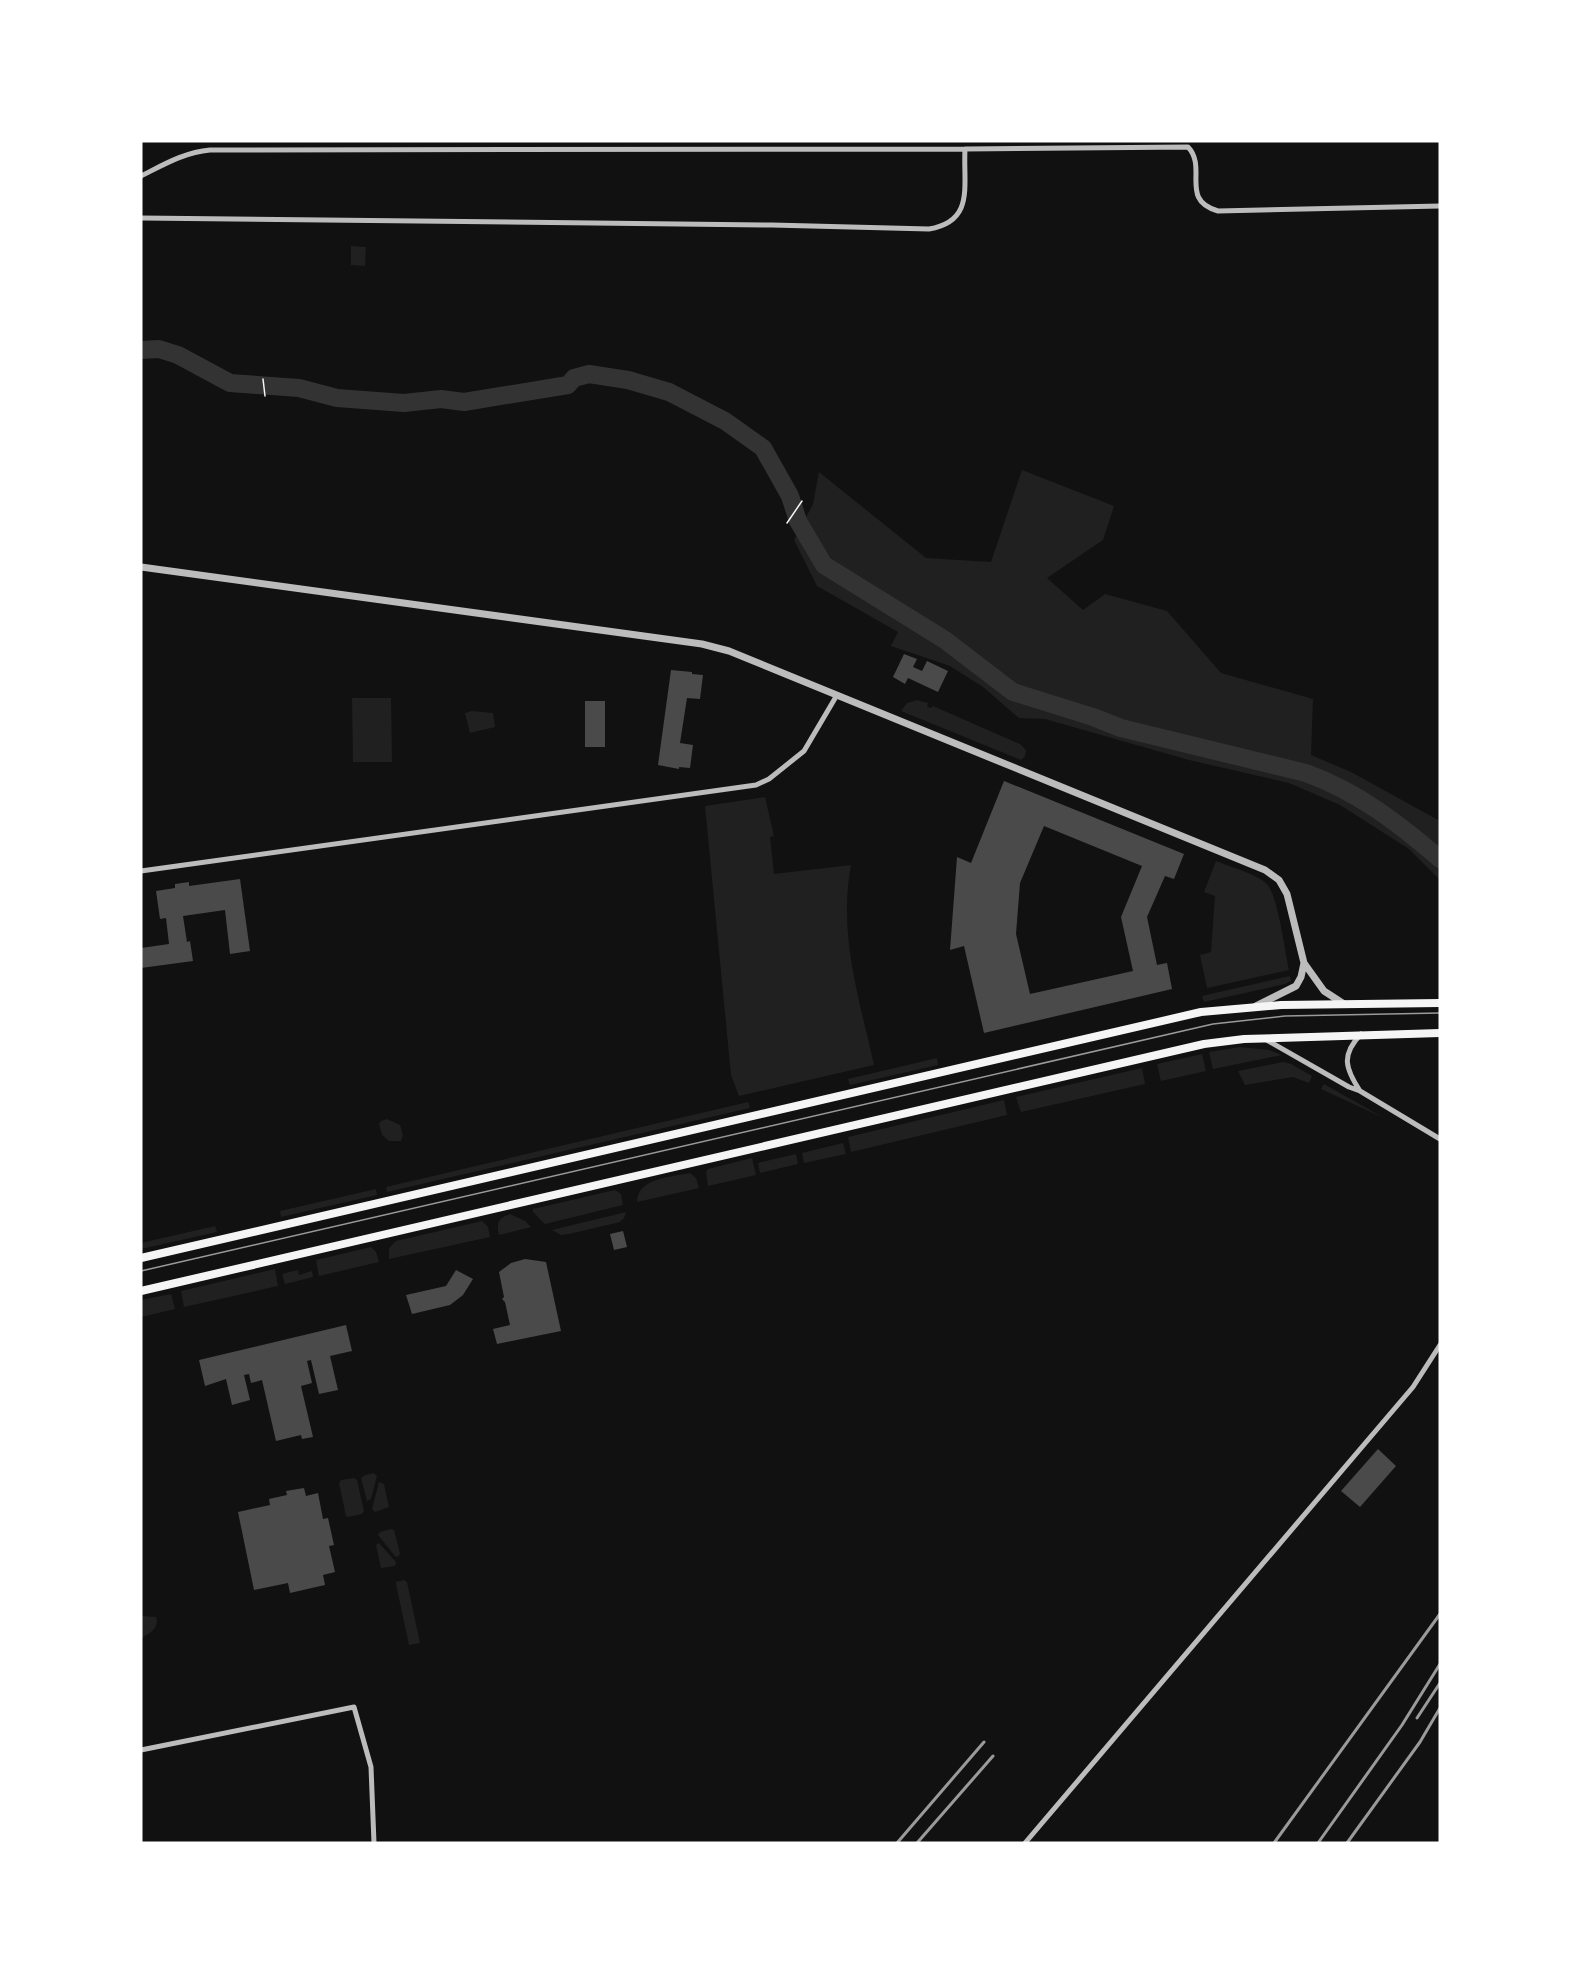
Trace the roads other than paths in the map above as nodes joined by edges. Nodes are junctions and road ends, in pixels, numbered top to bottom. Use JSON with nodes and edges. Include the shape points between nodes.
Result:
{"nodes":[{"id":1,"x":965,"y":149,"type":"junction"},
{"id":2,"x":141,"y":176,"type":"edge"},
{"id":3,"x":1440,"y":206,"type":"edge"},
{"id":4,"x":141,"y":218,"type":"edge"},
{"id":5,"x":141,"y":567,"type":"edge"},
{"id":6,"x":837,"y":695,"type":"junction"},
{"id":7,"x":141,"y":871,"type":"edge"},
{"id":8,"x":1304,"y":963,"type":"junction"},
{"id":9,"x":1440,"y":1003,"type":"edge"},
{"id":10,"x":1344,"y":1004,"type":"junction"},
{"id":11,"x":1255,"y":1006,"type":"junction"},
{"id":12,"x":1440,"y":1033,"type":"edge"},
{"id":13,"x":1361,"y":1034,"type":"junction"},
{"id":14,"x":1262,"y":1038,"type":"junction"},
{"id":15,"x":1360,"y":1091,"type":"junction"},
{"id":16,"x":1440,"y":1139,"type":"edge"},
{"id":17,"x":141,"y":1258,"type":"edge"},
{"id":18,"x":141,"y":1291,"type":"edge"},
{"id":19,"x":1440,"y":1345,"type":"edge"},
{"id":20,"x":141,"y":1750,"type":"edge"},
{"id":21,"x":374,"y":1843,"type":"edge"},
{"id":22,"x":1025,"y":1843,"type":"edge"}],
"edges":[{"from":1,"to":2,"type":"street","via":[[210,150],[184,155]]},
{"from":1,"to":3,"type":"street","via":[[1188,147],[1195,163],[1197,195],[1201,203],[1218,211]]},
{"from":1,"to":4,"type":"street","via":[[961,212],[950,223],[929,230]]},
{"from":5,"to":6,"type":"street","via":[[717,647]]},
{"from":6,"to":7,"type":"street","via":[[804,751],[756,785]]},
{"from":6,"to":8,"type":"street","via":[[1265,870],[1279,880],[1287,894]]},
{"from":8,"to":10,"type":"street","via":[[1324,991]]},
{"from":8,"to":11,"type":"street","via":[[1296,986]]},
{"from":9,"to":10,"type":"main road"},
{"from":10,"to":11,"type":"main road"},
{"from":11,"to":17,"type":"main road","via":[[1201,1012]]},
{"from":12,"to":13,"type":"main road"},
{"from":13,"to":14,"type":"main road"},
{"from":13,"to":15,"type":"street","via":[[1347,1057],[1348,1070]]},
{"from":14,"to":15,"type":"street"},
{"from":14,"to":18,"type":"main road","via":[[1204,1044]]},
{"from":15,"to":16,"type":"street"},
{"from":19,"to":22,"type":"street","via":[[1413,1387]]},
{"from":20,"to":21,"type":"street","via":[[354,1707],[371,1767]]}]}
